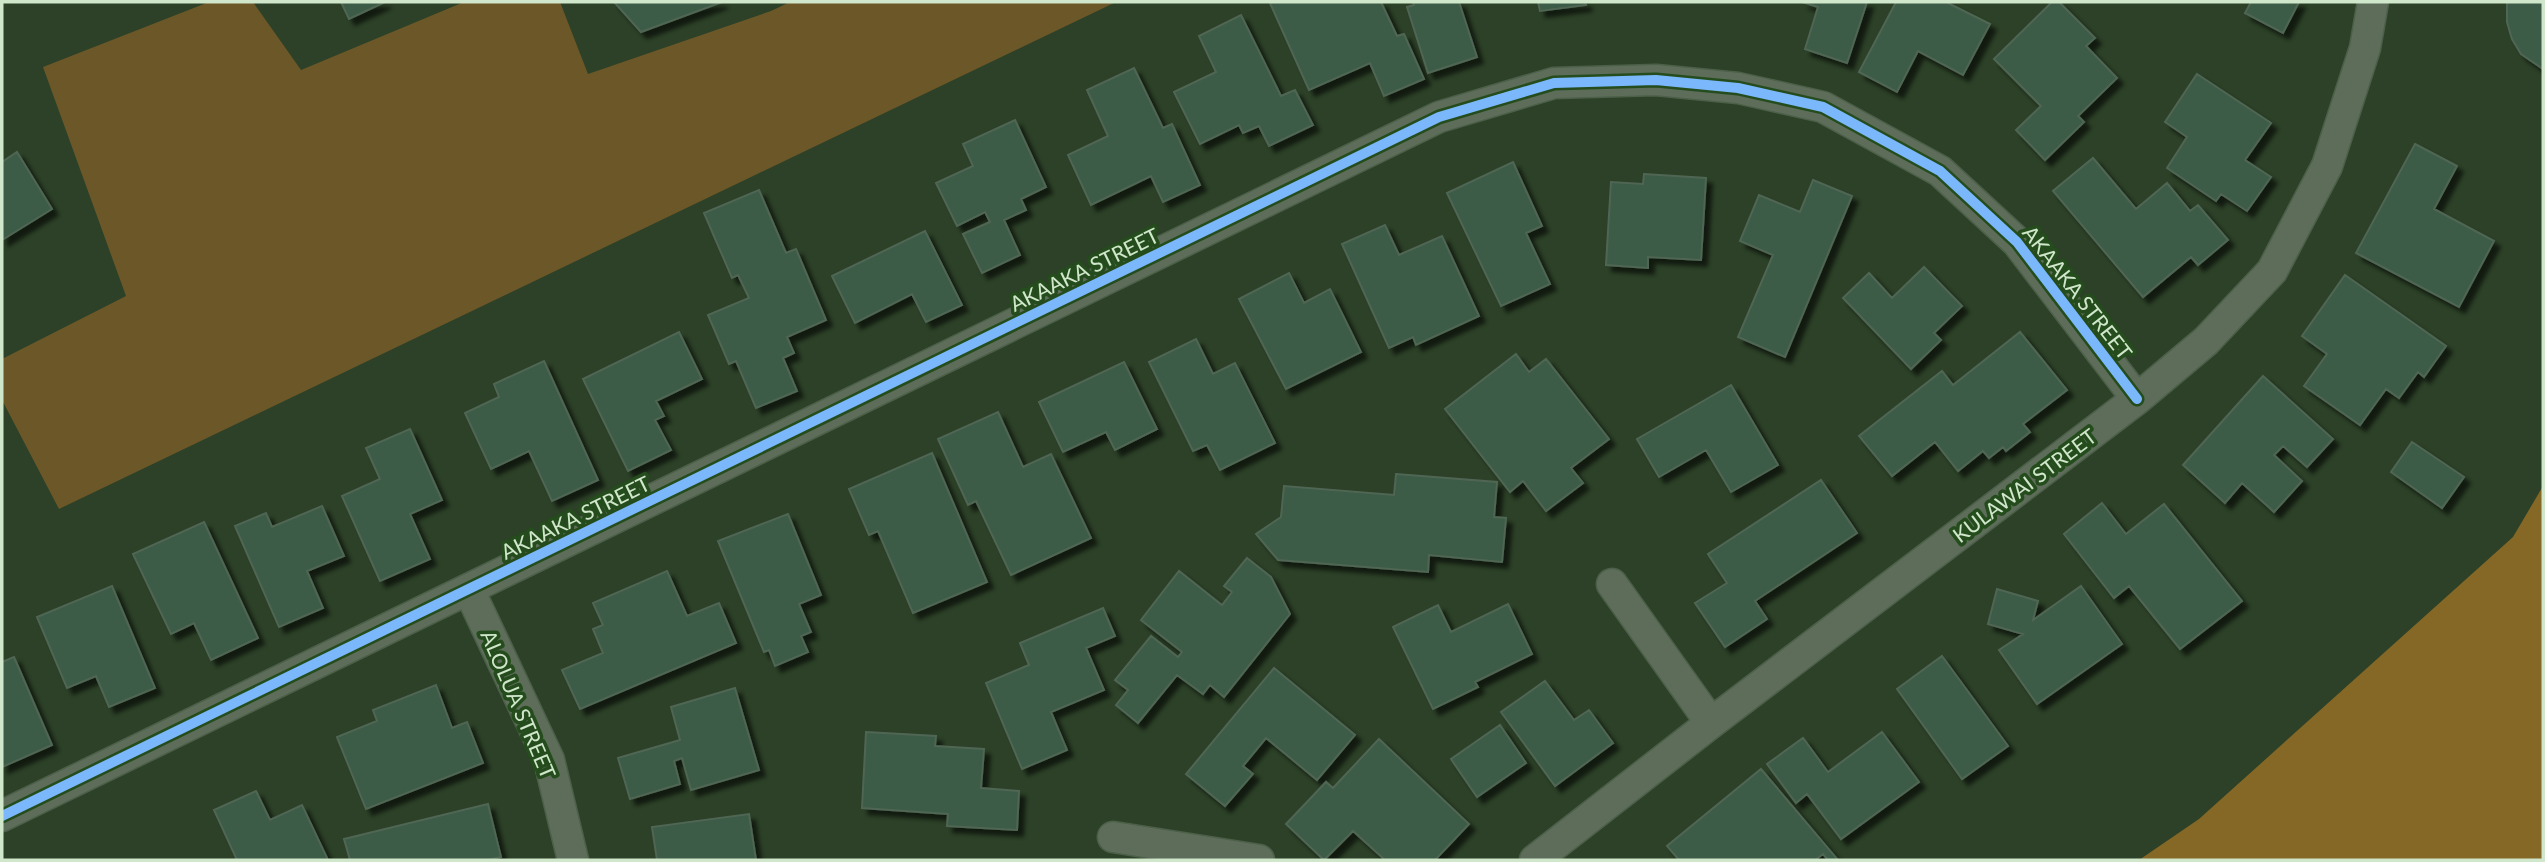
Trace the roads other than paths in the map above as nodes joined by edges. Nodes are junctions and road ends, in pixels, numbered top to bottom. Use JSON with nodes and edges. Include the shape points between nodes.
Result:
{"nodes":[{"id":1,"x":2373,"y":2,"type":"edge"},
{"id":2,"x":2137,"y":399,"type":"junction"},
{"id":3,"x":1612,"y":584,"type":"dead end"},
{"id":4,"x":469,"y":590,"type":"junction"},
{"id":5,"x":1711,"y":723,"type":"junction"},
{"id":6,"x":2,"y":816,"type":"edge"},
{"id":7,"x":1113,"y":837,"type":"dead end"},
{"id":8,"x":573,"y":860,"type":"edge"},
{"id":9,"x":1259,"y":860,"type":"edge"},
{"id":10,"x":1535,"y":860,"type":"edge"}],
"edges":[{"from":1,"to":2,"type":"street","name":"KULAWAI STREET","via":[[2365,48],[2326,166],[2272,271],[2206,341]]},
{"from":2,"to":4,"type":"street","name":"AKAAKA STREET","via":[[2017,242],[1940,171],[1823,107],[1738,88],[1656,80],[1554,83],[1439,117]]},
{"from":2,"to":5,"type":"street","name":"KULAWAI STREET"},
{"from":3,"to":5,"type":"street"},
{"from":4,"to":6,"type":"street","name":"AKAAKA STREET"},
{"from":4,"to":8,"type":"street","name":"ALOLUA STREET","via":[[548,760]]},
{"from":5,"to":10,"type":"street","name":"KULAWAI STREET"},
{"from":7,"to":9,"type":"street"}]}
